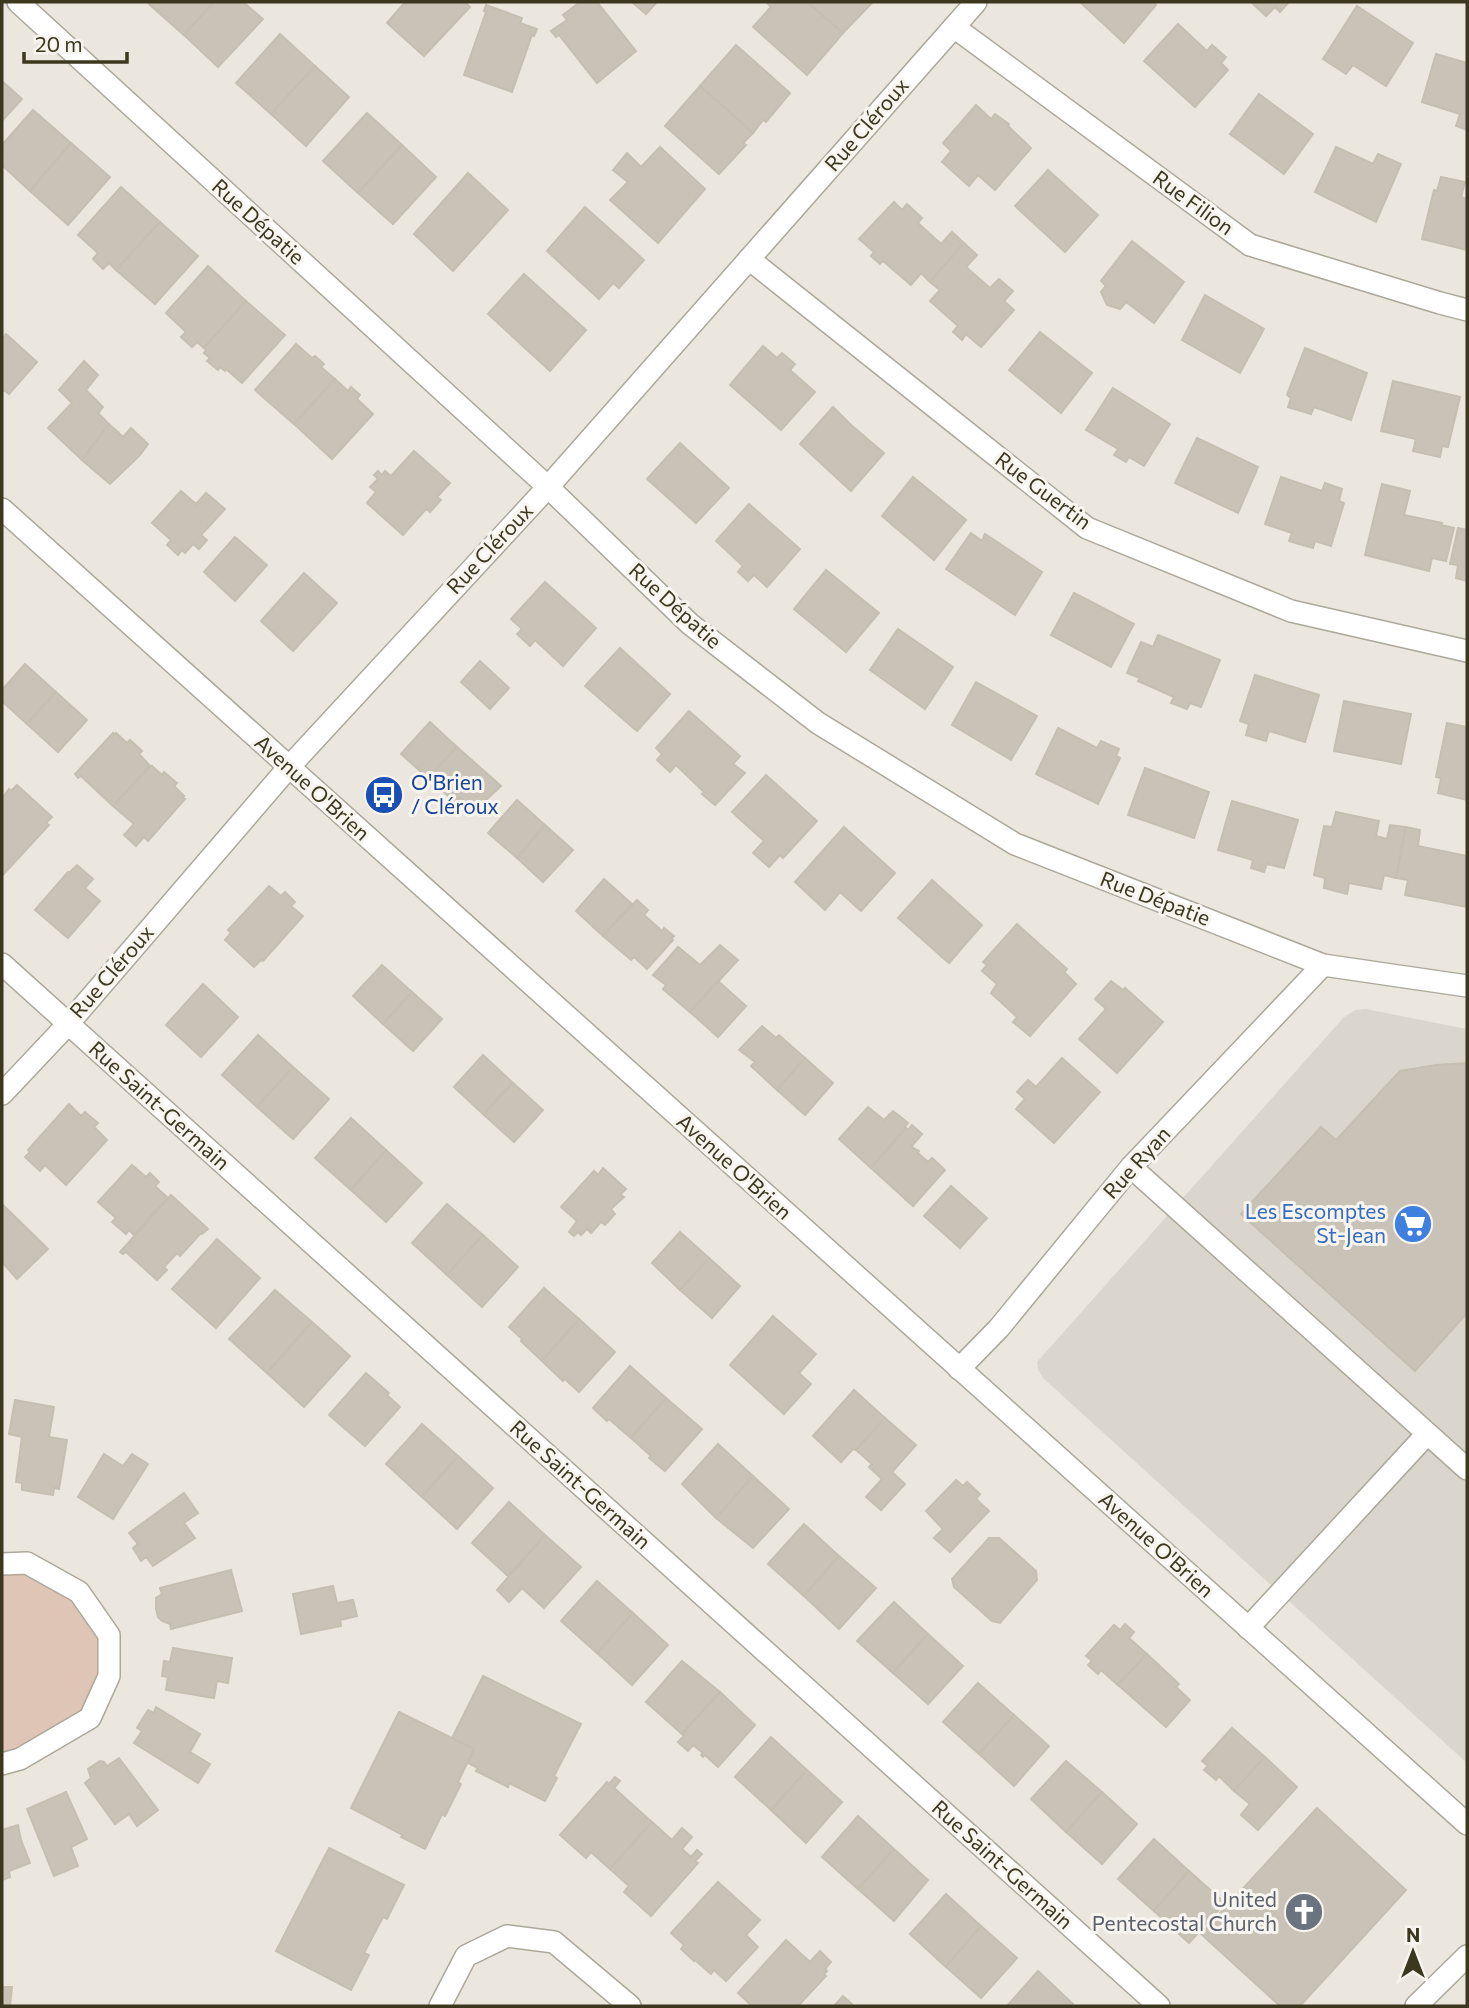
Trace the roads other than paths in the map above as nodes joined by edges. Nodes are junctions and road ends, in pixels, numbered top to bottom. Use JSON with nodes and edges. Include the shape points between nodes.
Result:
{"nodes":[{"id":1,"x":18,"y":2,"type":"edge"},
{"id":2,"x":976,"y":2,"type":"edge"},
{"id":3,"x":954,"y":27,"type":"junction"},
{"id":4,"x":749,"y":259,"type":"junction"},
{"id":5,"x":1467,"y":310,"type":"edge"},
{"id":6,"x":548,"y":487,"type":"junction"},
{"id":7,"x":2,"y":509,"type":"edge"},
{"id":8,"x":1467,"y":651,"type":"edge"},
{"id":9,"x":289,"y":767,"type":"junction"},
{"id":10,"x":2,"y":964,"type":"edge"},
{"id":11,"x":1323,"y":965,"type":"junction"},
{"id":12,"x":1467,"y":986,"type":"edge"},
{"id":13,"x":68,"y":1024,"type":"junction"},
{"id":14,"x":2,"y":1094,"type":"edge"},
{"id":15,"x":1131,"y":1167,"type":"junction"},
{"id":16,"x":959,"y":1369,"type":"junction"},
{"id":17,"x":1427,"y":1434,"type":"junction"},
{"id":18,"x":1467,"y":1469,"type":"edge"},
{"id":19,"x":2,"y":1564,"type":"edge"},
{"id":20,"x":1248,"y":1628,"type":"junction"},
{"id":21,"x":2,"y":1764,"type":"edge"},
{"id":22,"x":1467,"y":1824,"type":"edge"},
{"id":23,"x":1467,"y":1956,"type":"edge"},
{"id":24,"x":440,"y":2006,"type":"edge"},
{"id":25,"x":630,"y":2006,"type":"edge"},
{"id":26,"x":1159,"y":2006,"type":"edge"},
{"id":27,"x":1416,"y":2006,"type":"edge"}],
"edges":[{"from":1,"to":6,"type":"street","name":"Rue Dépatie"},
{"from":2,"to":3,"type":"street","name":"Rue Cléroux"},
{"from":3,"to":4,"type":"street","name":"Rue Cléroux"},
{"from":3,"to":5,"type":"street","name":"Rue Filion","via":[[1250,245]]},
{"from":4,"to":6,"type":"street","name":"Rue Cléroux"},
{"from":4,"to":8,"type":"street","name":"Rue Guertin","via":[[1087,528],[1291,611]]},
{"from":6,"to":9,"type":"street","name":"Rue Cléroux"},
{"from":6,"to":11,"type":"street","name":"Rue Dépatie","via":[[690,624],[818,723],[1015,844]]},
{"from":7,"to":9,"type":"street","name":"Avenue O'Brien"},
{"from":9,"to":13,"type":"street","name":"Rue Cléroux"},
{"from":9,"to":16,"type":"street","name":"Avenue O'Brien"},
{"from":10,"to":13,"type":"street","name":"Rue Saint-Germain"},
{"from":11,"to":12,"type":"street","name":"Rue Dépatie"},
{"from":11,"to":15,"type":"street","name":"Rue Ryan"},
{"from":13,"to":14,"type":"street","name":"Rue Cléroux"},
{"from":13,"to":26,"type":"street","name":"Rue Saint-Germain"},
{"from":15,"to":16,"type":"street","name":"Rue Ryan","via":[[999,1328]]},
{"from":15,"to":17,"type":"street"},
{"from":16,"to":20,"type":"street","name":"Avenue O'Brien"},
{"from":17,"to":18,"type":"street"},
{"from":17,"to":20,"type":"street"},
{"from":19,"to":21,"type":"street","via":[[27,1563],[79,1592],[109,1634],[110,1676],[90,1718],[20,1759]]},
{"from":20,"to":22,"type":"street","name":"Avenue O'Brien"},
{"from":23,"to":27,"type":"street"},
{"from":24,"to":25,"type":"street","via":[[466,1956],[507,1936],[554,1942]]}]}
